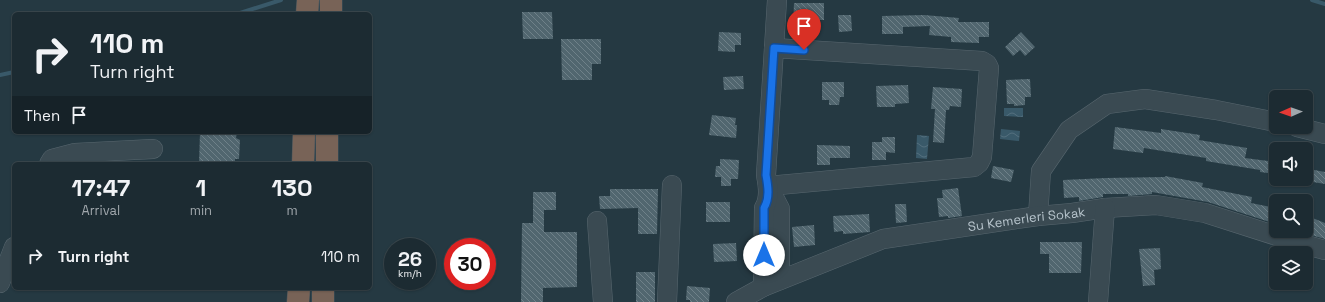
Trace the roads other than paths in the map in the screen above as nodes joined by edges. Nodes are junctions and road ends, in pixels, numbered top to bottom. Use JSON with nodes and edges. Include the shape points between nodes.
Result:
{"nodes":[{"id":1,"x":308,"y":0,"type":"edge"},
{"id":2,"x":331,"y":0,"type":"edge"},
{"id":3,"x":777,"y":0,"type":"edge"},
{"id":4,"x":307,"y":12,"type":"edge"},
{"id":5,"x":331,"y":12,"type":"edge"},
{"id":6,"x":774,"y":48,"type":"junction"},
{"id":7,"x":1269,"y":121,"type":"edge"},
{"id":8,"x":1313,"y":131,"type":"edge"},
{"id":9,"x":304,"y":134,"type":"edge"},
{"id":10,"x":328,"y":134,"type":"edge"},
{"id":11,"x":1325,"y":134,"type":"edge"},
{"id":12,"x":154,"y":149,"type":"dead end"},
{"id":13,"x":50,"y":162,"type":"edge"},
{"id":14,"x":303,"y":162,"type":"edge"},
{"id":15,"x":326,"y":162,"type":"edge"},
{"id":16,"x":672,"y":185,"type":"dead end"},
{"id":17,"x":768,"y":186,"type":"junction"},
{"id":18,"x":1105,"y":208,"type":"junction"},
{"id":19,"x":1038,"y":216,"type":"junction"},
{"id":20,"x":597,"y":221,"type":"dead end"},
{"id":21,"x":1325,"y":250,"type":"edge"},
{"id":22,"x":12,"y":252,"type":"edge"},
{"id":23,"x":0,"y":282,"type":"edge"},
{"id":24,"x":772,"y":283,"type":"junction"},
{"id":25,"x":299,"y":290,"type":"edge"},
{"id":26,"x":323,"y":290,"type":"edge"},
{"id":27,"x":740,"y":301,"type":"edge"},
{"id":28,"x":298,"y":302,"type":"edge"},
{"id":29,"x":323,"y":302,"type":"edge"},
{"id":30,"x":603,"y":302,"type":"edge"},
{"id":31,"x":667,"y":302,"type":"edge"},
{"id":32,"x":1098,"y":302,"type":"edge"}],
"edges":[{"from":1,"to":4,"type":"highway"},
{"from":2,"to":5,"type":"highway"},
{"from":3,"to":6,"type":"street"},
{"from":6,"to":17,"type":"street","via":[[766,175]]},
{"from":6,"to":17,"type":"street","via":[[982,61],[989,68],[982,157],[980,163],[974,167]]},
{"from":7,"to":19,"type":"street","via":[[1145,99],[1107,104],[1069,130],[1041,171]]},
{"from":8,"to":11,"type":"street"},
{"from":9,"to":14,"type":"highway"},
{"from":10,"to":15,"type":"highway"},
{"from":12,"to":13,"type":"street","via":[[75,153],[52,159]]},
{"from":16,"to":31,"type":"street"},
{"from":17,"to":24,"type":"street","via":[[780,209]]},
{"from":18,"to":19,"type":"street","name":"Su Kemerleri Sokak"},
{"from":18,"to":21,"type":"street","name":"Su Kemerleri Sokak","via":[[1156,205],[1205,213]]},
{"from":18,"to":32,"type":"street"},
{"from":19,"to":24,"type":"street","name":"Su Kemerleri Sokak","via":[[883,239]]},
{"from":20,"to":30,"type":"street"},
{"from":22,"to":23,"type":"street"},
{"from":24,"to":27,"type":"street","name":"Su Kemerleri Sokak"},
{"from":25,"to":28,"type":"highway"},
{"from":26,"to":29,"type":"highway"}]}
